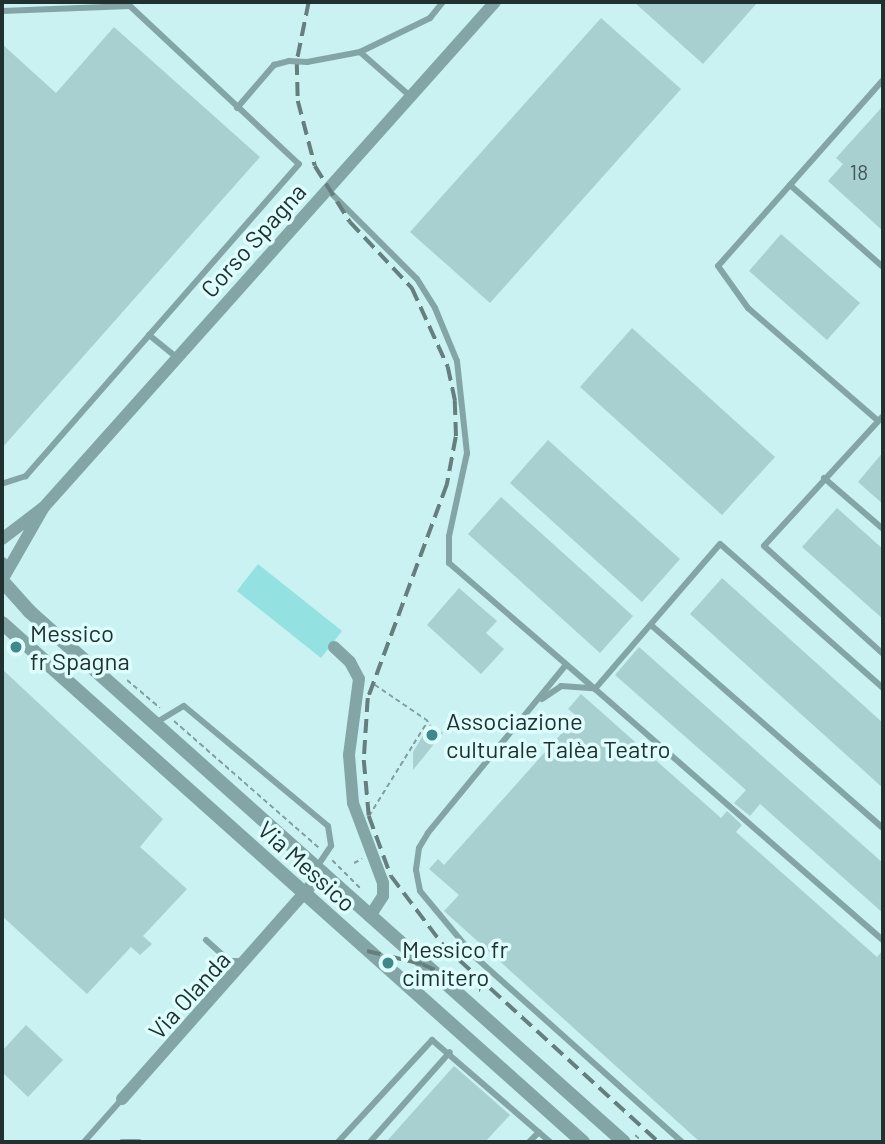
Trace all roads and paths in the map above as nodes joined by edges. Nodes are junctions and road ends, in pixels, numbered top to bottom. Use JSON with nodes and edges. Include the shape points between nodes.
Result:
{"nodes":[{"id":1,"x":443,"y":2,"type":"edge"},
{"id":2,"x":495,"y":2,"type":"edge"},
{"id":3,"x":2,"y":11,"type":"edge"},
{"id":4,"x":360,"y":52,"type":"junction"},
{"id":5,"x":883,"y":80,"type":"edge"},
{"id":6,"x":410,"y":97,"type":"junction"},
{"id":7,"x":237,"y":108,"type":"junction"},
{"id":8,"x":790,"y":185,"type":"junction"},
{"id":9,"x":327,"y":189,"type":"junction"},
{"id":10,"x":883,"y":267,"type":"edge"},
{"id":11,"x":149,"y":335,"type":"junction"},
{"id":12,"x":177,"y":358,"type":"junction"},
{"id":13,"x":883,"y":416,"type":"edge"},
{"id":14,"x":876,"y":419,"type":"junction"},
{"id":15,"x":824,"y":478,"type":"junction"},
{"id":16,"x":2,"y":484,"type":"edge"},
{"id":17,"x":44,"y":507,"type":"junction"},
{"id":18,"x":883,"y":529,"type":"edge"},
{"id":19,"x":2,"y":539,"type":"edge"},
{"id":20,"x":3,"y":577,"type":"edge"},
{"id":21,"x":2,"y":623,"type":"edge"},
{"id":22,"x":651,"y":625,"type":"junction"},
{"id":23,"x":334,"y":648,"type":"dead end"},
{"id":24,"x":883,"y":654,"type":"edge"},
{"id":25,"x":565,"y":667,"type":"junction"},
{"id":26,"x":120,"y":675,"type":"dead end"},
{"id":27,"x":359,"y":680,"type":"junction"},
{"id":28,"x":883,"y":688,"type":"edge"},
{"id":29,"x":595,"y":689,"type":"junction"},
{"id":30,"x":536,"y":703,"type":"junction"},
{"id":31,"x":162,"y":719,"type":"junction"},
{"id":32,"x":359,"y":821,"type":"junction"},
{"id":33,"x":883,"y":828,"type":"edge"},
{"id":34,"x":328,"y":855,"type":"junction"},
{"id":35,"x":354,"y":863,"type":"dead end"},
{"id":36,"x":367,"y":868,"type":"dead end"},
{"id":37,"x":320,"y":870,"type":"junction"},
{"id":38,"x":304,"y":893,"type":"junction"},
{"id":39,"x":367,"y":895,"type":"dead end"},
{"id":40,"x":370,"y":916,"type":"junction"},
{"id":41,"x":206,"y":940,"type":"dead end"},
{"id":42,"x":883,"y":940,"type":"edge"},
{"id":43,"x":248,"y":961,"type":"junction"},
{"id":44,"x":450,"y":1052,"type":"junction"},
{"id":45,"x":122,"y":1099,"type":"joint"},
{"id":46,"x":539,"y":1132,"type":"junction"},
{"id":47,"x":84,"y":1142,"type":"edge"},
{"id":48,"x":122,"y":1142,"type":"edge"},
{"id":49,"x":139,"y":1142,"type":"edge"},
{"id":50,"x":338,"y":1142,"type":"edge"},
{"id":51,"x":370,"y":1142,"type":"edge"},
{"id":52,"x":529,"y":1142,"type":"edge"},
{"id":53,"x":550,"y":1142,"type":"edge"},
{"id":54,"x":583,"y":1142,"type":"edge"},
{"id":55,"x":624,"y":1142,"type":"edge"},
{"id":56,"x":682,"y":1142,"type":"edge"}],
"edges":[{"from":1,"to":4,"type":"lane","via":[[429,18]]},
{"from":2,"to":6,"type":"street","name":"Corso Spagna"},
{"from":3,"to":7,"type":"lane","via":[[130,6]]},
{"from":4,"to":6,"type":"lane"},
{"from":4,"to":7,"type":"lane","bridge":true,"via":[[274,65]]},
{"from":5,"to":8,"type":"lane"},
{"from":6,"to":9,"type":"street","name":"Corso Spagna"},
{"from":7,"to":11,"type":"lane","via":[[299,164]]},
{"from":8,"to":10,"type":"lane"},
{"from":8,"to":14,"type":"lane","via":[[718,266],[748,308]]},
{"from":9,"to":12,"type":"street","name":"Corso Spagna"},
{"from":9,"to":25,"type":"lane","via":[[417,279],[457,361],[467,453],[449,536],[449,564]]},
{"from":11,"to":12,"type":"lane"},
{"from":11,"to":16,"type":"lane","via":[[26,476]]},
{"from":12,"to":17,"type":"street","name":"Corso Spagna"},
{"from":13,"to":14,"type":"lane"},
{"from":14,"to":15,"type":"lane"},
{"from":15,"to":18,"type":"lane"},
{"from":15,"to":24,"type":"lane","via":[[764,546]]},
{"from":17,"to":19,"type":"street","name":"Corso Spagna"},
{"from":17,"to":20,"type":"street","name":"Corso Spagna"},
{"from":20,"to":31,"type":"street","name":"Via Messico","via":[[29,611]]},
{"from":21,"to":38,"type":"street","name":"Via Messico"},
{"from":22,"to":28,"type":"lane","via":[[720,544]]},
{"from":22,"to":29,"type":"lane"},
{"from":22,"to":33,"type":"lane"},
{"from":23,"to":27,"type":"street","via":[[351,662]]},
{"from":25,"to":29,"type":"lane"},
{"from":25,"to":30,"type":"lane"},
{"from":26,"to":31,"type":"path"},
{"from":27,"to":32,"type":"street","name":"Via Messico","via":[[349,755]]},
{"from":27,"to":32,"type":"path","via":[[379,687],[428,721],[374,812]]},
{"from":29,"to":30,"type":"lane","via":[[561,686]]},
{"from":29,"to":42,"type":"lane"},
{"from":30,"to":56,"type":"lane","via":[[428,833],[419,848],[416,870],[421,891],[474,956]]},
{"from":31,"to":34,"type":"path"},
{"from":31,"to":34,"type":"lane","via":[[184,706],[328,826]]},
{"from":31,"to":37,"type":"street","name":"Via Messico"},
{"from":32,"to":40,"type":"street","name":"Via Messico","via":[[383,883],[383,896]]},
{"from":34,"to":37,"type":"lane"},
{"from":34,"to":39,"type":"path"},
{"from":35,"to":36,"type":"path","via":[[363,859]]},
{"from":37,"to":38,"type":"street","name":"Via Olanda"},
{"from":37,"to":40,"type":"street","name":"Via Messico"},
{"from":38,"to":43,"type":"street","name":"Via Olanda"},
{"from":38,"to":54,"type":"street","name":"Via Messico"},
{"from":40,"to":55,"type":"street","name":"Via Messico"},
{"from":41,"to":43,"type":"lane","via":[[229,961]]},
{"from":43,"to":45,"type":"street","name":"Via Olanda"},
{"from":44,"to":46,"type":"lane"},
{"from":44,"to":50,"type":"lane","via":[[432,1040]]},
{"from":44,"to":51,"type":"lane"},
{"from":45,"to":47,"type":"lane","name":"Via Olanda"},
{"from":46,"to":52,"type":"lane"},
{"from":46,"to":53,"type":"lane"},
{"from":48,"to":49,"type":"lane"}]}
